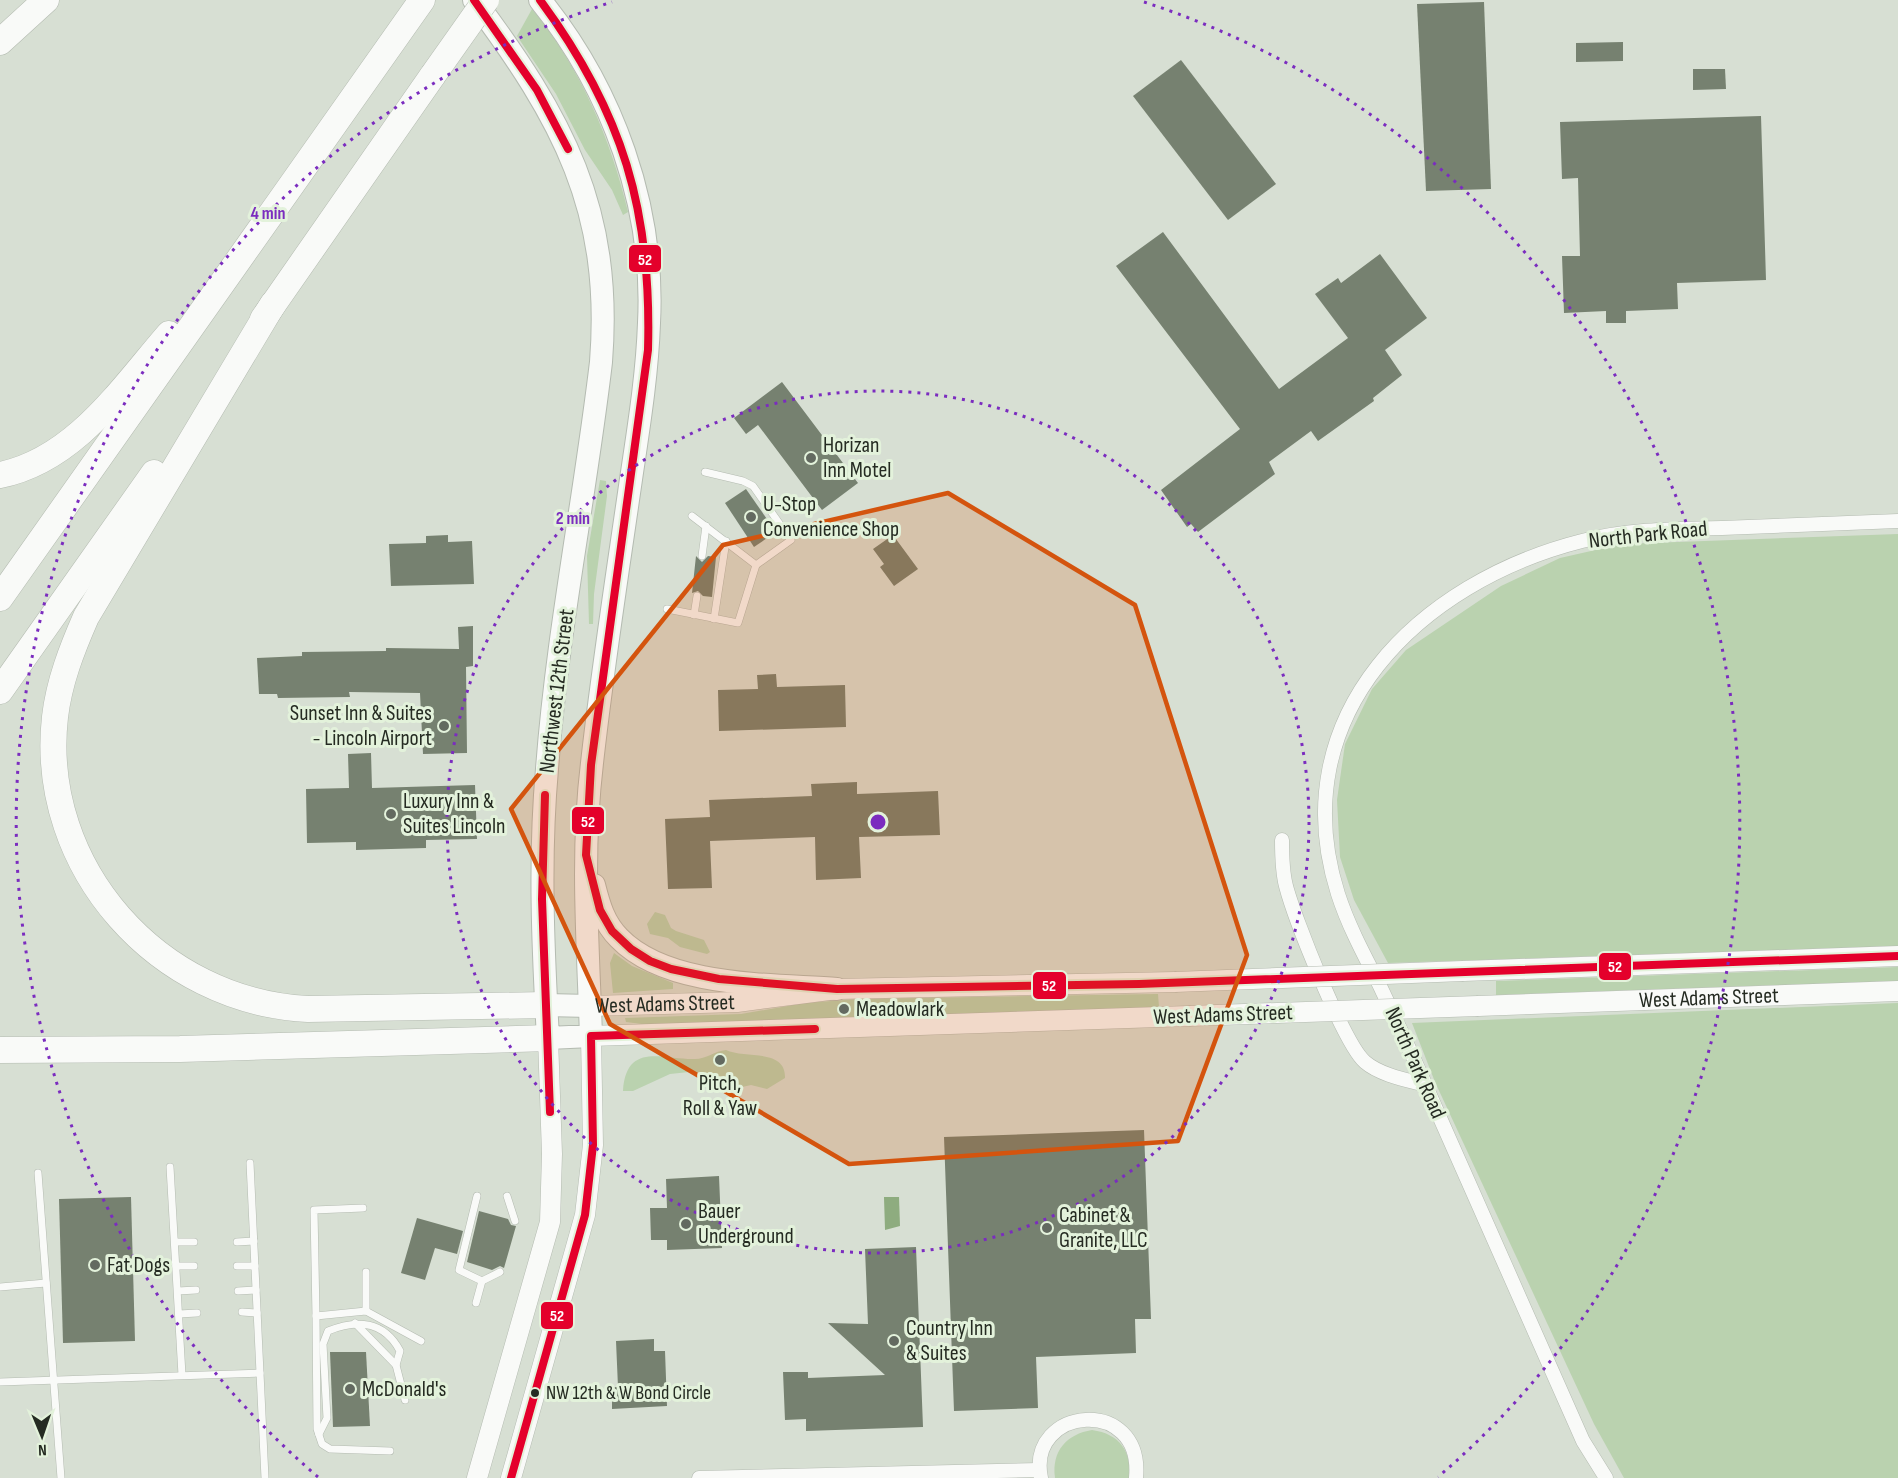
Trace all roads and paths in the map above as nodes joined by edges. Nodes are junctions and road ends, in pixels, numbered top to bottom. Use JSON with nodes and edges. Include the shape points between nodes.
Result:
{"nodes":[{"id":1,"x":46,"y":0,"type":"edge"},
{"id":2,"x":422,"y":0,"type":"edge"},
{"id":3,"x":474,"y":0,"type":"edge"},
{"id":4,"x":486,"y":0,"type":"edge"},
{"id":5,"x":540,"y":0,"type":"edge"},
{"id":6,"x":0,"y":42,"type":"edge"},
{"id":7,"x":260,"y":229,"type":"junction"},
{"id":8,"x":273,"y":304,"type":"junction"},
{"id":9,"x":705,"y":472,"type":"dead end"},
{"id":10,"x":0,"y":475,"type":"edge"},
{"id":11,"x":692,"y":516,"type":"dead end"},
{"id":12,"x":1898,"y":521,"type":"edge"},
{"id":13,"x":706,"y":526,"type":"junction"},
{"id":14,"x":726,"y":541,"type":"junction"},
{"id":15,"x":702,"y":556,"type":"dead end"},
{"id":16,"x":756,"y":565,"type":"junction"},
{"id":17,"x":697,"y":596,"type":"dead end"},
{"id":18,"x":0,"y":598,"type":"edge"},
{"id":19,"x":667,"y":609,"type":"dead end"},
{"id":20,"x":694,"y":615,"type":"junction"},
{"id":21,"x":714,"y":619,"type":"junction"},
{"id":22,"x":0,"y":691,"type":"edge"},
{"id":23,"x":1282,"y":840,"type":"dead end"},
{"id":24,"x":586,"y":855,"type":"junction"},
{"id":25,"x":1898,"y":956,"type":"edge"},
{"id":26,"x":837,"y":989,"type":"junction"},
{"id":27,"x":1898,"y":991,"type":"edge"},
{"id":28,"x":546,"y":1005,"type":"junction"},
{"id":29,"x":590,"y":1006,"type":"junction"},
{"id":30,"x":591,"y":1036,"type":"junction"},
{"id":31,"x":548,"y":1038,"type":"junction"},
{"id":32,"x":0,"y":1050,"type":"edge"},
{"id":33,"x":1426,"y":1085,"type":"junction"},
{"id":34,"x":250,"y":1163,"type":"dead end"},
{"id":35,"x":170,"y":1167,"type":"dead end"},
{"id":36,"x":38,"y":1173,"type":"dead end"},
{"id":37,"x":477,"y":1196,"type":"dead end"},
{"id":38,"x":507,"y":1196,"type":"dead end"},
{"id":39,"x":363,"y":1208,"type":"dead end"},
{"id":40,"x":515,"y":1221,"type":"dead end"},
{"id":41,"x":254,"y":1241,"type":"junction"},
{"id":42,"x":175,"y":1242,"type":"junction"},
{"id":43,"x":194,"y":1242,"type":"dead end"},
{"id":44,"x":237,"y":1242,"type":"dead end"},
{"id":45,"x":176,"y":1266,"type":"junction"},
{"id":46,"x":194,"y":1266,"type":"dead end"},
{"id":47,"x":237,"y":1266,"type":"dead end"},
{"id":48,"x":255,"y":1266,"type":"junction"},
{"id":49,"x":366,"y":1272,"type":"dead end"},
{"id":50,"x":500,"y":1272,"type":"dead end"},
{"id":51,"x":482,"y":1281,"type":"junction"},
{"id":52,"x":46,"y":1283,"type":"junction"},
{"id":53,"x":0,"y":1287,"type":"edge"},
{"id":54,"x":196,"y":1290,"type":"dead end"},
{"id":55,"x":238,"y":1290,"type":"dead end"},
{"id":56,"x":256,"y":1290,"type":"junction"},
{"id":57,"x":177,"y":1292,"type":"junction"},
{"id":58,"x":476,"y":1303,"type":"dead end"},
{"id":59,"x":366,"y":1311,"type":"junction"},
{"id":60,"x":242,"y":1312,"type":"dead end"},
{"id":61,"x":197,"y":1313,"type":"dead end"},
{"id":62,"x":257,"y":1313,"type":"junction"},
{"id":63,"x":179,"y":1314,"type":"junction"},
{"id":64,"x":316,"y":1316,"type":"junction"},
{"id":65,"x":356,"y":1323,"type":"junction"},
{"id":66,"x":421,"y":1341,"type":"dead end"},
{"id":67,"x":396,"y":1365,"type":"junction"},
{"id":68,"x":260,"y":1373,"type":"junction"},
{"id":69,"x":182,"y":1375,"type":"junction"},
{"id":70,"x":53,"y":1379,"type":"junction"},
{"id":71,"x":0,"y":1382,"type":"edge"},
{"id":72,"x":405,"y":1400,"type":"dead end"},
{"id":73,"x":319,"y":1434,"type":"junction"},
{"id":74,"x":1583,"y":1441,"type":"junction"},
{"id":75,"x":390,"y":1451,"type":"dead end"},
{"id":76,"x":1040,"y":1474,"type":"edge"},
{"id":77,"x":61,"y":1478,"type":"edge"},
{"id":78,"x":265,"y":1478,"type":"edge"},
{"id":79,"x":477,"y":1478,"type":"edge"},
{"id":80,"x":511,"y":1478,"type":"edge"},
{"id":81,"x":699,"y":1478,"type":"edge"},
{"id":82,"x":1136,"y":1478,"type":"edge"},
{"id":83,"x":1594,"y":1478,"type":"edge"},
{"id":84,"x":1606,"y":1478,"type":"edge"}],
"edges":[{"from":1,"to":6,"type":"highway"},
{"from":2,"to":7,"type":"highway"},
{"from":3,"to":28,"type":"main road","name":"Northwest 12th Street","via":[[521,65],[560,132],[587,202],[601,268],[601,362],[547,766],[542,899]]},
{"from":4,"to":8,"type":"highway","bridge":true},
{"from":5,"to":24,"type":"main road","name":"Northwest 12th Street","via":[[603,97],[624,146],[645,238],[649,290],[648,350],[591,765]]},
{"from":7,"to":10,"type":"highway","via":[[86,427],[52,455]]},
{"from":7,"to":18,"type":"highway"},
{"from":8,"to":22,"type":"highway"},
{"from":8,"to":28,"type":"highway","via":[[86,617],[71,650],[55,716],[53,746],[55,777],[67,830],[89,878],[132,933],[188,975],[248,1000],[280,1008],[308,1009]]},
{"from":9,"to":16,"type":"lane","via":[[753,486],[791,540]]},
{"from":11,"to":13,"type":"lane"},
{"from":12,"to":33,"type":"street","name":"North Park Road","via":[[1648,530],[1557,548],[1472,585],[1413,627],[1374,668],[1353,700],[1335,744],[1326,800],[1330,857],[1347,919]]},
{"from":13,"to":14,"type":"lane"},
{"from":13,"to":15,"type":"lane"},
{"from":14,"to":16,"type":"lane"},
{"from":14,"to":21,"type":"lane"},
{"from":16,"to":21,"type":"lane","via":[[738,623]]},
{"from":17,"to":20,"type":"lane"},
{"from":19,"to":20,"type":"lane"},
{"from":20,"to":21,"type":"lane"},
{"from":23,"to":33,"type":"street","via":[[1285,884],[1348,1037],[1365,1062]]},
{"from":24,"to":26,"type":"main road","via":[[600,910],[612,931],[650,961],[719,979]]},
{"from":24,"to":29,"type":"main road","name":"Northwest 12th Street"},
{"from":25,"to":26,"type":"main road","name":"West Adams Street","bridge":true,"via":[[1175,982]]},
{"from":26,"to":29,"type":"main road","name":"West Adams Street","via":[[737,1002]]},
{"from":27,"to":30,"type":"main road","name":"West Adams Street","bridge":true},
{"from":28,"to":29,"type":"main road","name":"West Adams Street"},
{"from":28,"to":31,"type":"main road","name":"Northwest 12th Street"},
{"from":29,"to":30,"type":"main road","name":"Northwest 12th Street"},
{"from":30,"to":31,"type":"main road","name":"West Adams Street"},
{"from":30,"to":80,"type":"main road","name":"Northwest 12th Street","via":[[593,1145],[585,1215]]},
{"from":31,"to":32,"type":"highway"},
{"from":31,"to":79,"type":"main road","name":"Northwest 12th Street","via":[[550,1222]]},
{"from":33,"to":74,"type":"street","name":"North Park Road"},
{"from":34,"to":41,"type":"lane"},
{"from":35,"to":42,"type":"lane"},
{"from":36,"to":52,"type":"lane"},
{"from":37,"to":51,"type":"lane","via":[[459,1270]]},
{"from":38,"to":40,"type":"lane"},
{"from":39,"to":64,"type":"lane","via":[[314,1210]]},
{"from":41,"to":44,"type":"lane"},
{"from":41,"to":48,"type":"lane"},
{"from":42,"to":43,"type":"lane"},
{"from":42,"to":45,"type":"lane"},
{"from":45,"to":46,"type":"lane"},
{"from":45,"to":57,"type":"lane"},
{"from":47,"to":48,"type":"lane"},
{"from":48,"to":56,"type":"lane"},
{"from":49,"to":59,"type":"lane"},
{"from":50,"to":51,"type":"lane"},
{"from":51,"to":58,"type":"lane"},
{"from":52,"to":53,"type":"lane"},
{"from":52,"to":70,"type":"lane"},
{"from":54,"to":57,"type":"lane"},
{"from":55,"to":56,"type":"lane"},
{"from":56,"to":62,"type":"lane"},
{"from":57,"to":63,"type":"lane"},
{"from":59,"to":64,"type":"lane"},
{"from":59,"to":66,"type":"lane"},
{"from":60,"to":62,"type":"lane"},
{"from":61,"to":63,"type":"lane"},
{"from":62,"to":68,"type":"lane"},
{"from":63,"to":69,"type":"lane"},
{"from":64,"to":73,"type":"lane"},
{"from":65,"to":67,"type":"lane"},
{"from":65,"to":67,"type":"lane","via":[[375,1325],[386,1333],[400,1351]]},
{"from":65,"to":73,"type":"lane","via":[[328,1331],[325,1336],[327,1418]]},
{"from":67,"to":72,"type":"lane"},
{"from":68,"to":69,"type":"lane"},
{"from":68,"to":78,"type":"lane"},
{"from":69,"to":70,"type":"lane"},
{"from":70,"to":71,"type":"lane"},
{"from":70,"to":77,"type":"lane"},
{"from":73,"to":75,"type":"lane","via":[[322,1444],[330,1449]]},
{"from":74,"to":83,"type":"street","name":"North Park Road"},
{"from":74,"to":84,"type":"street","name":"North Park Road"},
{"from":76,"to":81,"type":"street"},
{"from":76,"to":82,"type":"street","via":[[1045,1445],[1062,1426],[1095,1419],[1111,1424],[1131,1441],[1138,1464]]}]}
